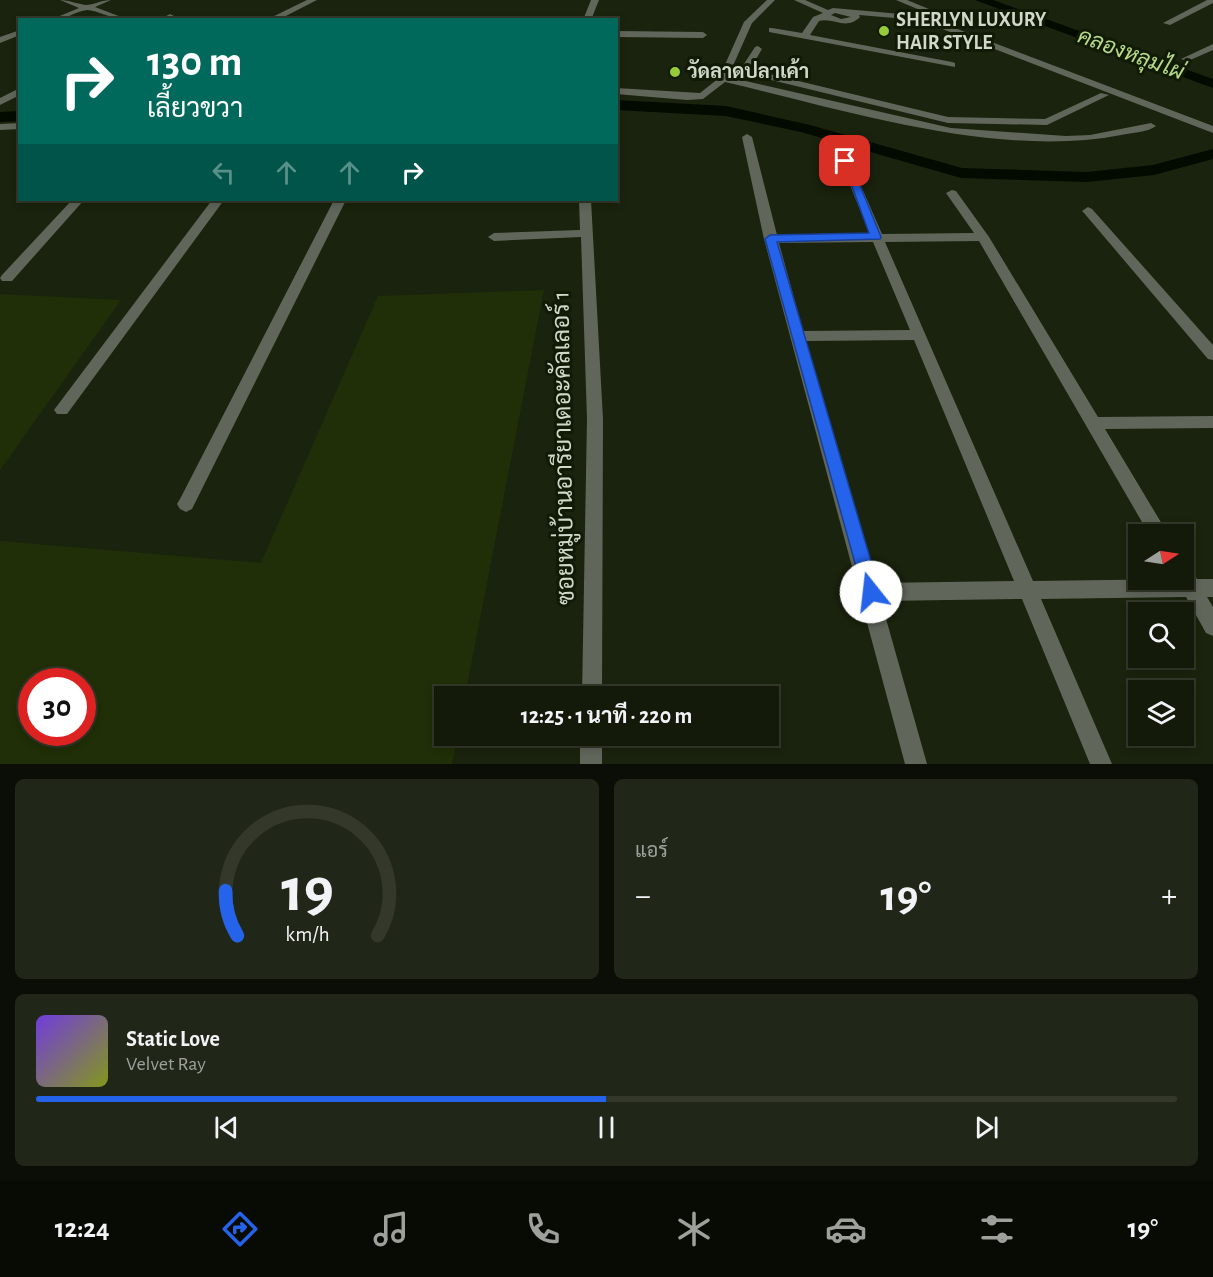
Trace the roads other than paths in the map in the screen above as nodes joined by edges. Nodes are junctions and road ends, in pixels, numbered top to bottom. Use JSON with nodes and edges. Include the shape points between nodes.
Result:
{"nodes":[{"id":1,"x":64,"y":0,"type":"edge"},
{"id":2,"x":107,"y":0,"type":"edge"},
{"id":3,"x":313,"y":0,"type":"edge"},
{"id":4,"x":595,"y":0,"type":"edge"},
{"id":5,"x":771,"y":0,"type":"edge"},
{"id":6,"x":798,"y":0,"type":"edge"},
{"id":7,"x":900,"y":0,"type":"edge"},
{"id":8,"x":1213,"y":0,"type":"edge"},
{"id":9,"x":817,"y":4,"type":"edge"},
{"id":10,"x":86,"y":8,"type":"junction"},
{"id":11,"x":852,"y":15,"type":"junction"},
{"id":12,"x":59,"y":18,"type":"edge"},
{"id":13,"x":118,"y":18,"type":"edge"},
{"id":14,"x":274,"y":18,"type":"edge"},
{"id":15,"x":588,"y":18,"type":"edge"},
{"id":16,"x":1167,"y":22,"type":"dead end"},
{"id":17,"x":826,"y":24,"type":"junction"},
{"id":18,"x":0,"y":27,"type":"edge"},
{"id":19,"x":772,"y":30,"type":"dead end"},
{"id":20,"x":18,"y":33,"type":"edge"},
{"id":21,"x":618,"y":34,"type":"edge"},
{"id":22,"x":703,"y":35,"type":"dead end"},
{"id":23,"x":805,"y":36,"type":"junction"},
{"id":24,"x":0,"y":40,"type":"edge"},
{"id":25,"x":1213,"y":46,"type":"edge"},
{"id":26,"x":758,"y":49,"type":"dead end"},
{"id":27,"x":1185,"y":59,"type":"dead end"},
{"id":28,"x":952,"y":65,"type":"dead end"},
{"id":29,"x":723,"y":78,"type":"junction"},
{"id":30,"x":1135,"y":89,"type":"dead end"},
{"id":31,"x":618,"y":91,"type":"edge"},
{"id":32,"x":18,"y":92,"type":"edge"},
{"id":33,"x":1104,"y":95,"type":"junction"},
{"id":34,"x":0,"y":102,"type":"edge"},
{"id":35,"x":18,"y":126,"type":"edge"},
{"id":36,"x":1151,"y":126,"type":"dead end"},
{"id":37,"x":0,"y":127,"type":"edge"},
{"id":38,"x":1211,"y":135,"type":"edge"},
{"id":39,"x":747,"y":137,"type":"dead end"},
{"id":40,"x":845,"y":161,"type":"dead end"},
{"id":41,"x":952,"y":192,"type":"dead end"},
{"id":42,"x":77,"y":201,"type":"edge"},
{"id":43,"x":217,"y":201,"type":"edge"},
{"id":44,"x":339,"y":201,"type":"edge"},
{"id":45,"x":585,"y":201,"type":"edge"},
{"id":46,"x":1088,"y":211,"type":"dead end"},
{"id":47,"x":587,"y":234,"type":"junction"},
{"id":48,"x":494,"y":237,"type":"dead end"},
{"id":49,"x":876,"y":237,"type":"junction"},
{"id":50,"x":983,"y":237,"type":"junction"},
{"id":51,"x":770,"y":239,"type":"junction"},
{"id":52,"x":7,"y":278,"type":"dead end"},
{"id":53,"x":919,"y":335,"type":"junction"},
{"id":54,"x":798,"y":336,"type":"junction"},
{"id":55,"x":1213,"y":355,"type":"edge"},
{"id":56,"x":62,"y":410,"type":"dead end"},
{"id":57,"x":1213,"y":422,"type":"edge"},
{"id":58,"x":1092,"y":423,"type":"junction"},
{"id":59,"x":186,"y":504,"type":"dead end"},
{"id":60,"x":1153,"y":524,"type":"edge"},
{"id":61,"x":1194,"y":584,"type":"edge"},
{"id":62,"x":1128,"y":585,"type":"edge"},
{"id":63,"x":1213,"y":588,"type":"edge"},
{"id":64,"x":1192,"y":590,"type":"edge"},
{"id":65,"x":1028,"y":591,"type":"junction"},
{"id":66,"x":871,"y":592,"type":"junction"},
{"id":67,"x":1213,"y":626,"type":"edge"},
{"id":68,"x":592,"y":686,"type":"edge"},
{"id":69,"x":591,"y":746,"type":"edge"},
{"id":70,"x":591,"y":764,"type":"edge"},
{"id":71,"x":916,"y":764,"type":"edge"},
{"id":72,"x":1101,"y":764,"type":"edge"}],
"edges":[{"from":1,"to":10,"type":"street"},
{"from":2,"to":10,"type":"street"},
{"from":3,"to":14,"type":"street"},
{"from":4,"to":15,"type":"street"},
{"from":5,"to":29,"type":"street","via":[[748,22]]},
{"from":6,"to":9,"type":"street"},
{"from":7,"to":30,"type":"street"},
{"from":8,"to":16,"type":"street"},
{"from":9,"to":17,"type":"street"},
{"from":10,"to":12,"type":"street"},
{"from":10,"to":13,"type":"street"},
{"from":11,"to":17,"type":"street","via":[[837,10]]},
{"from":11,"to":33,"type":"street","via":[[935,30]]},
{"from":11,"to":38,"type":"street","via":[[931,21]]},
{"from":17,"to":23,"type":"street"},
{"from":17,"to":23,"type":"street","via":[[816,19]]},
{"from":17,"to":28,"type":"street"},
{"from":18,"to":20,"type":"street"},
{"from":19,"to":23,"type":"street"},
{"from":20,"to":24,"type":"street"},
{"from":21,"to":22,"type":"street"},
{"from":25,"to":27,"type":"street"},
{"from":26,"to":33,"type":"street","via":[[747,67],[758,74],[948,120],[1047,122]]},
{"from":29,"to":31,"type":"street","via":[[703,96]]},
{"from":29,"to":36,"type":"street","via":[[951,131],[1066,139]]},
{"from":32,"to":34,"type":"street"},
{"from":33,"to":38,"type":"street"},
{"from":35,"to":37,"type":"street"},
{"from":39,"to":51,"type":"street"},
{"from":40,"to":49,"type":"street"},
{"from":41,"to":50,"type":"street"},
{"from":42,"to":52,"type":"street"},
{"from":43,"to":56,"type":"street"},
{"from":44,"to":59,"type":"street"},
{"from":45,"to":47,"type":"street","name":"ซอยหมู่บ้านอารียาเดอะคัลเลอร์ 1"},
{"from":46,"to":55,"type":"street"},
{"from":47,"to":48,"type":"street"},
{"from":47,"to":68,"type":"street","name":"ซอยหมู่บ้านอารียาเดอะคัลเลอร์ 1","via":[[595,419]]},
{"from":49,"to":50,"type":"street"},
{"from":49,"to":51,"type":"street"},
{"from":49,"to":53,"type":"street"},
{"from":50,"to":58,"type":"street"},
{"from":51,"to":54,"type":"street"},
{"from":53,"to":54,"type":"street"},
{"from":53,"to":65,"type":"street"},
{"from":54,"to":66,"type":"street"},
{"from":57,"to":58,"type":"street"},
{"from":58,"to":60,"type":"street"},
{"from":61,"to":63,"type":"street"},
{"from":62,"to":65,"type":"street"},
{"from":64,"to":67,"type":"street"},
{"from":65,"to":66,"type":"street"},
{"from":65,"to":72,"type":"street"},
{"from":66,"to":71,"type":"street"},
{"from":69,"to":70,"type":"street"}]}
